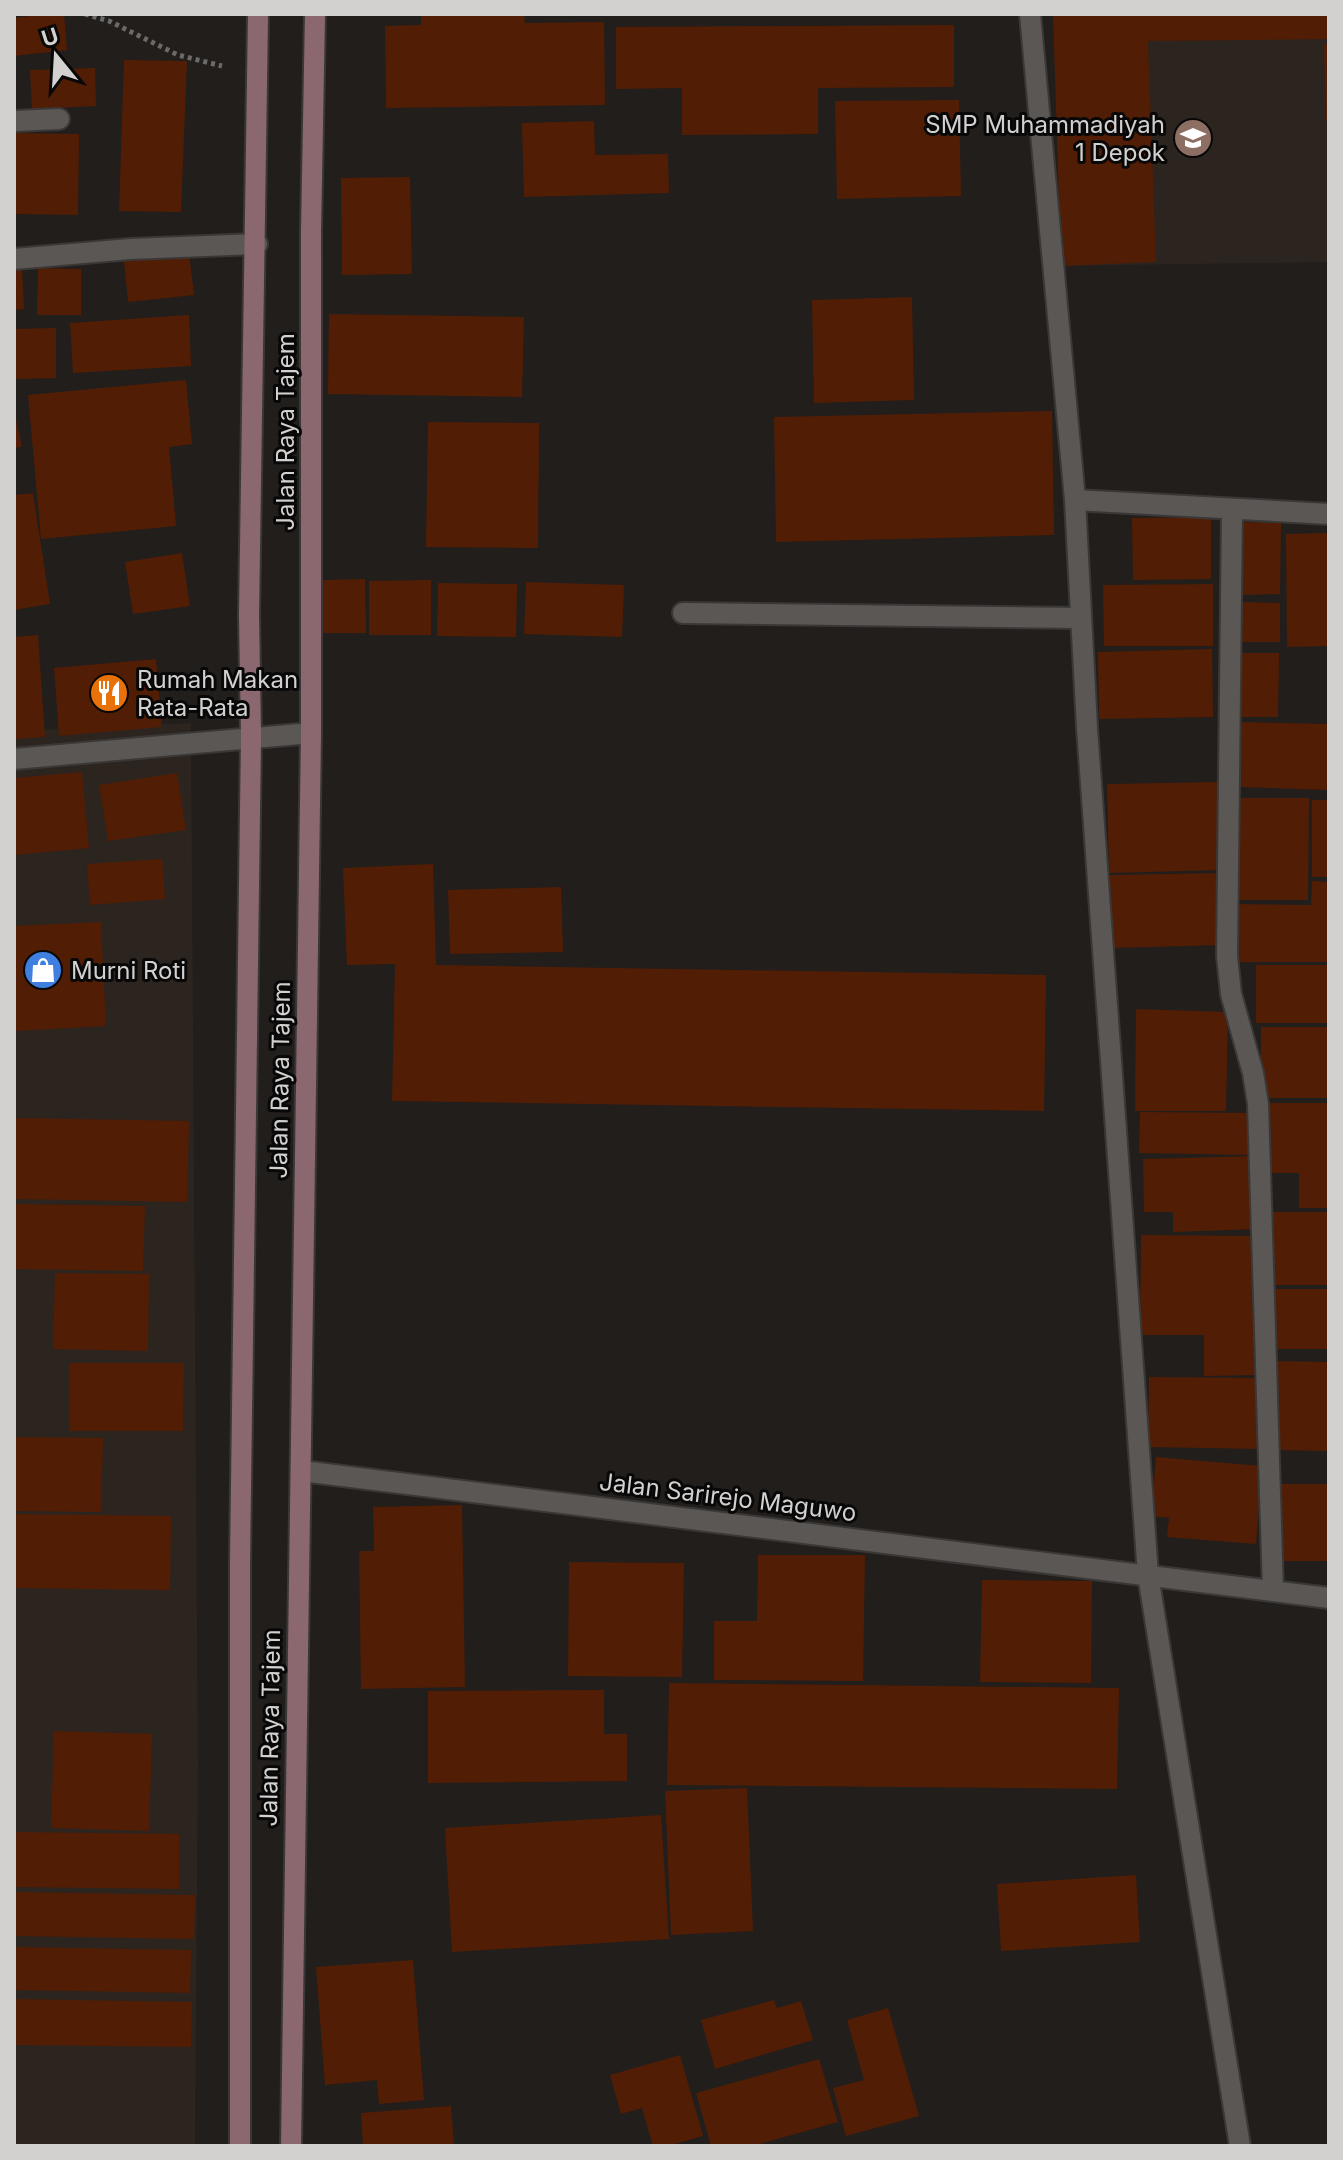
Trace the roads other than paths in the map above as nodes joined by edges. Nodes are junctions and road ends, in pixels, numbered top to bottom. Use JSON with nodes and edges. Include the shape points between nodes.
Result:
{"nodes":[{"id":1,"x":258,"y":14,"type":"edge"},
{"id":2,"x":315,"y":14,"type":"edge"},
{"id":3,"x":1030,"y":14,"type":"edge"},
{"id":4,"x":59,"y":119,"type":"dead end"},
{"id":5,"x":14,"y":121,"type":"edge"},
{"id":6,"x":257,"y":244,"type":"junction"},
{"id":7,"x":14,"y":259,"type":"edge"},
{"id":8,"x":1075,"y":500,"type":"junction"},
{"id":9,"x":1232,"y":509,"type":"junction"},
{"id":10,"x":1329,"y":514,"type":"edge"},
{"id":11,"x":683,"y":613,"type":"dead end"},
{"id":12,"x":1081,"y":618,"type":"junction"},
{"id":13,"x":311,"y":733,"type":"junction"},
{"id":14,"x":251,"y":736,"type":"junction"},
{"id":15,"x":14,"y":759,"type":"edge"},
{"id":16,"x":302,"y":1471,"type":"junction"},
{"id":17,"x":1148,"y":1575,"type":"junction"},
{"id":18,"x":1273,"y":1591,"type":"junction"},
{"id":19,"x":1329,"y":1598,"type":"edge"},
{"id":20,"x":240,"y":2146,"type":"edge"},
{"id":21,"x":291,"y":2146,"type":"edge"},
{"id":22,"x":1240,"y":2146,"type":"edge"}],
"edges":[{"from":1,"to":6,"type":"main road","name":"Jalan Raya Tajem"},
{"from":2,"to":13,"type":"main road","name":"Jalan Raya Tajem"},
{"from":3,"to":8,"type":"street"},
{"from":4,"to":5,"type":"street"},
{"from":6,"to":7,"type":"street"},
{"from":6,"to":14,"type":"main road","name":"Jalan Raya Tajem"},
{"from":8,"to":9,"type":"street"},
{"from":8,"to":12,"type":"street"},
{"from":9,"to":10,"type":"street"},
{"from":9,"to":18,"type":"street","via":[[1227,956],[1258,1104]]},
{"from":11,"to":12,"type":"street"},
{"from":12,"to":17,"type":"street"},
{"from":13,"to":14,"type":"street"},
{"from":13,"to":16,"type":"main road","name":"Jalan Raya Tajem"},
{"from":14,"to":15,"type":"street"},
{"from":14,"to":20,"type":"main road","name":"Jalan Raya Tajem","via":[[240,1577]]},
{"from":16,"to":17,"type":"street","name":"Jalan Sarirejo Maguwo"},
{"from":16,"to":21,"type":"main road","name":"Jalan Raya Tajem"},
{"from":17,"to":18,"type":"street","name":"Jalan Sarirejo Maguwo"},
{"from":17,"to":22,"type":"street"},
{"from":18,"to":19,"type":"street","name":"Jalan Sarirejo Maguwo"}]}
